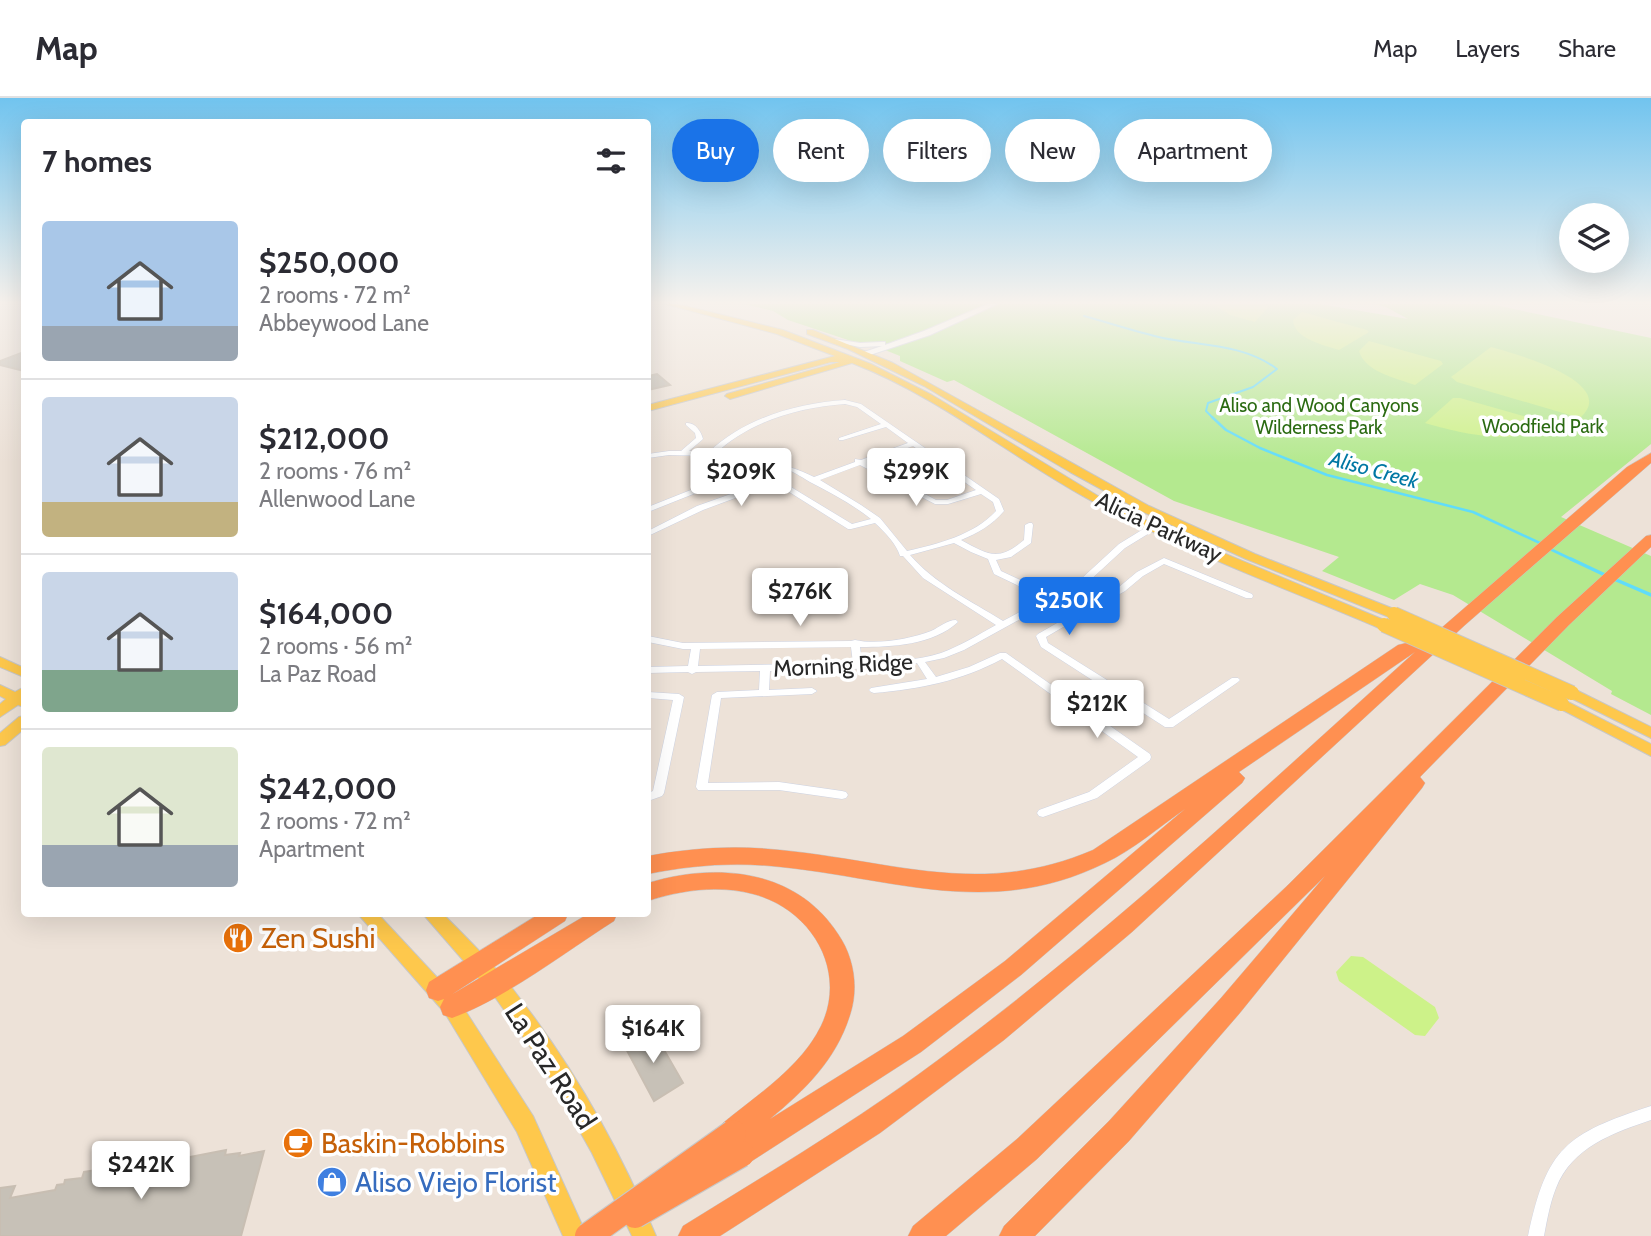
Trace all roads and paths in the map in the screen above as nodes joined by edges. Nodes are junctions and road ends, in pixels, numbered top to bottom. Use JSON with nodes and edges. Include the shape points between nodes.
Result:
{"nodes":[{"id":1,"x":846,"y":357,"type":"edge"},
{"id":2,"x":857,"y":357,"type":"edge"},
{"id":3,"x":873,"y":357,"type":"edge"},
{"id":4,"x":851,"y":359,"type":"junction"},
{"id":5,"x":651,"y":407,"type":"edge"},
{"id":6,"x":651,"y":416,"type":"edge"},
{"id":7,"x":688,"y":424,"type":"dead end"},
{"id":8,"x":888,"y":424,"type":"junction"},
{"id":9,"x":841,"y":439,"type":"dead end"},
{"id":10,"x":914,"y":443,"type":"junction"},
{"id":11,"x":683,"y":453,"type":"junction"},
{"id":12,"x":711,"y":454,"type":"junction"},
{"id":13,"x":651,"y":456,"type":"edge"},
{"id":14,"x":1651,"y":457,"type":"edge"},
{"id":15,"x":858,"y":461,"type":"junction"},
{"id":16,"x":1651,"y":470,"type":"edge"},
{"id":17,"x":733,"y":478,"type":"junction"},
{"id":18,"x":813,"y":480,"type":"junction"},
{"id":19,"x":982,"y":491,"type":"junction"},
{"id":20,"x":682,"y":496,"type":"junction"},
{"id":21,"x":651,"y":509,"type":"edge"},
{"id":22,"x":700,"y":509,"type":"junction"},
{"id":23,"x":1583,"y":515,"type":"junction"},
{"id":24,"x":1166,"y":519,"type":"junction"},
{"id":25,"x":877,"y":520,"type":"junction"},
{"id":26,"x":1029,"y":525,"type":"dead end"},
{"id":27,"x":1152,"y":527,"type":"junction"},
{"id":28,"x":651,"y":533,"type":"edge"},
{"id":29,"x":954,"y":539,"type":"junction"},
{"id":30,"x":1651,"y":540,"type":"edge"},
{"id":31,"x":903,"y":554,"type":"junction"},
{"id":32,"x":1651,"y":555,"type":"edge"},
{"id":33,"x":992,"y":559,"type":"junction"},
{"id":34,"x":1624,"y":565,"type":"junction"},
{"id":35,"x":1028,"y":587,"type":"dead end"},
{"id":36,"x":1065,"y":592,"type":"junction"},
{"id":37,"x":1249,"y":596,"type":"dead end"},
{"id":38,"x":1091,"y":607,"type":"junction"},
{"id":39,"x":1389,"y":620,"type":"junction"},
{"id":40,"x":954,"y":622,"type":"dead end"},
{"id":41,"x":1003,"y":625,"type":"junction"},
{"id":42,"x":651,"y":640,"type":"edge"},
{"id":43,"x":1436,"y":642,"type":"junction"},
{"id":44,"x":855,"y":643,"type":"junction"},
{"id":45,"x":696,"y":646,"type":"junction"},
{"id":46,"x":0,"y":661,"type":"edge"},
{"id":47,"x":920,"y":661,"type":"junction"},
{"id":48,"x":858,"y":666,"type":"junction"},
{"id":49,"x":765,"y":669,"type":"junction"},
{"id":50,"x":651,"y":670,"type":"edge"},
{"id":51,"x":692,"y":671,"type":"junction"},
{"id":52,"x":21,"y":672,"type":"edge"},
{"id":53,"x":1235,"y":680,"type":"dead end"},
{"id":54,"x":934,"y":682,"type":"junction"},
{"id":55,"x":0,"y":690,"type":"edge"},
{"id":56,"x":874,"y":690,"type":"dead end"},
{"id":57,"x":812,"y":691,"type":"dead end"},
{"id":58,"x":764,"y":692,"type":"junction"},
{"id":59,"x":651,"y":695,"type":"edge"},
{"id":60,"x":21,"y":697,"type":"edge"},
{"id":61,"x":21,"y":698,"type":"edge"},
{"id":62,"x":1567,"y":698,"type":"junction"},
{"id":63,"x":0,"y":712,"type":"edge"},
{"id":64,"x":1469,"y":714,"type":"junction"},
{"id":65,"x":21,"y":724,"type":"edge"},
{"id":66,"x":1293,"y":727,"type":"junction"},
{"id":67,"x":1651,"y":733,"type":"edge"},
{"id":68,"x":0,"y":741,"type":"edge"},
{"id":69,"x":1651,"y":751,"type":"edge"},
{"id":70,"x":842,"y":795,"type":"dead end"},
{"id":71,"x":651,"y":796,"type":"edge"},
{"id":72,"x":1044,"y":813,"type":"dead end"},
{"id":73,"x":651,"y":864,"type":"edge"},
{"id":74,"x":651,"y":891,"type":"edge"},
{"id":75,"x":370,"y":917,"type":"edge"},
{"id":76,"x":435,"y":917,"type":"edge"},
{"id":77,"x":552,"y":917,"type":"edge"},
{"id":78,"x":601,"y":917,"type":"edge"},
{"id":79,"x":480,"y":964,"type":"junction"},
{"id":80,"x":496,"y":983,"type":"junction"},
{"id":81,"x":445,"y":998,"type":"junction"},
{"id":82,"x":1651,"y":1113,"type":"edge"},
{"id":83,"x":737,"y":1143,"type":"junction"},
{"id":84,"x":575,"y":1236,"type":"edge"},
{"id":85,"x":588,"y":1236,"type":"edge"},
{"id":86,"x":599,"y":1236,"type":"edge"},
{"id":87,"x":644,"y":1236,"type":"edge"},
{"id":88,"x":693,"y":1236,"type":"edge"},
{"id":89,"x":923,"y":1236,"type":"edge"},
{"id":90,"x":1014,"y":1236,"type":"edge"},
{"id":91,"x":1536,"y":1236,"type":"edge"}],
"edges":[{"from":1,"to":4,"type":"main road","name":"Alicia Parkway"},
{"from":2,"to":4,"type":"main road"},
{"from":3,"to":24,"type":"main road","name":"Alicia Parkway","via":[[954,397],[1110,491]]},
{"from":4,"to":5,"type":"main road","via":[[831,359]]},
{"from":4,"to":6,"type":"main road","via":[[844,365]]},
{"from":4,"to":27,"type":"main road","name":"Alicia Parkway","via":[[929,397],[1094,498]]},
{"from":7,"to":11,"type":"street","via":[[700,439]]},
{"from":8,"to":9,"type":"street"},
{"from":8,"to":10,"type":"street"},
{"from":8,"to":12,"type":"street","via":[[859,405],[833,401],[756,424],[724,441]]},
{"from":10,"to":15,"type":"street"},
{"from":10,"to":19,"type":"street"},
{"from":11,"to":12,"type":"street"},
{"from":11,"to":13,"type":"street"},
{"from":12,"to":17,"type":"street","via":[[714,463]]},
{"from":14,"to":23,"type":"highway"},
{"from":15,"to":18,"type":"street"},
{"from":15,"to":19,"type":"street","via":[[935,502]]},
{"from":16,"to":23,"type":"highway"},
{"from":17,"to":18,"type":"street","via":[[781,466]]},
{"from":17,"to":20,"type":"street"},
{"from":18,"to":25,"type":"street"},
{"from":19,"to":29,"type":"street","via":[[1000,510],[994,520]]},
{"from":20,"to":21,"type":"street"},
{"from":20,"to":22,"type":"street"},
{"from":22,"to":25,"type":"street","via":[[780,481],[851,527]]},
{"from":22,"to":28,"type":"street"},
{"from":23,"to":43,"type":"highway"},
{"from":24,"to":27,"type":"street","name":"Morning Ridge"},
{"from":24,"to":39,"type":"main road","name":"Alicia Parkway"},
{"from":25,"to":31,"type":"street"},
{"from":26,"to":33,"type":"street","via":[[1025,545]]},
{"from":27,"to":36,"type":"street","name":"Morning Ridge"},
{"from":27,"to":39,"type":"main road","name":"Alicia Parkway"},
{"from":29,"to":31,"type":"street"},
{"from":29,"to":33,"type":"street"},
{"from":30,"to":34,"type":"highway"},
{"from":31,"to":41,"type":"street","via":[[928,577]]},
{"from":32,"to":34,"type":"highway"},
{"from":33,"to":35,"type":"street","via":[[997,572]]},
{"from":34,"to":64,"type":"highway"},
{"from":36,"to":38,"type":"street"},
{"from":36,"to":41,"type":"street","name":"Morning Ridge"},
{"from":37,"to":38,"type":"street","via":[[1164,561]]},
{"from":38,"to":53,"type":"street","via":[[1041,636],[1044,645],[1169,724]]},
{"from":39,"to":62,"type":"main road","name":"Alicia Parkway","bridge":true},
{"from":40,"to":44,"type":"street","via":[[919,639]]},
{"from":41,"to":47,"type":"street","name":"Morning Ridge","via":[[961,648]]},
{"from":42,"to":45,"type":"street"},
{"from":43,"to":66,"type":"highway","via":[[1404,649]]},
{"from":43,"to":88,"type":"highway","via":[[1242,820],[1063,975],[928,1083]]},
{"from":44,"to":45,"type":"street"},
{"from":44,"to":48,"type":"street"},
{"from":45,"to":51,"type":"street"},
{"from":46,"to":52,"type":"main road"},
{"from":47,"to":48,"type":"street","name":"Morning Ridge"},
{"from":47,"to":54,"type":"street"},
{"from":48,"to":49,"type":"street","name":"Morning Ridge"},
{"from":49,"to":51,"type":"street","name":"Morning Ridge"},
{"from":49,"to":58,"type":"street"},
{"from":50,"to":51,"type":"street","name":"Morning Ridge"},
{"from":54,"to":56,"type":"street"},
{"from":54,"to":72,"type":"street","via":[[982,667],[1003,655],[1146,757],[1093,795]]},
{"from":55,"to":60,"type":"main road"},
{"from":57,"to":58,"type":"street"},
{"from":58,"to":70,"type":"street","via":[[717,695],[702,787],[779,786]]},
{"from":59,"to":71,"type":"street","via":[[679,697],[659,793]]},
{"from":61,"to":63,"type":"main road"},
{"from":62,"to":67,"type":"main road","name":"Alicia Parkway"},
{"from":62,"to":69,"type":"main road","name":"Alicia Parkway"},
{"from":64,"to":89,"type":"highway","via":[[1295,892],[1037,1140]]},
{"from":64,"to":90,"type":"highway","via":[[1221,1016],[1119,1131]]},
{"from":65,"to":68,"type":"main road"},
{"from":66,"to":73,"type":"highway","via":[[1101,856],[1049,876],[995,885],[968,884],[724,853]]},
{"from":66,"to":83,"type":"highway","via":[[1094,902],[912,1044]]},
{"from":74,"to":83,"type":"highway","via":[[708,879],[770,889],[818,922],[837,955],[842,995],[830,1036],[806,1070]]},
{"from":75,"to":81,"type":"main road"},
{"from":76,"to":79,"type":"main road","name":"La Paz Road"},
{"from":77,"to":79,"type":"highway"},
{"from":78,"to":80,"type":"highway"},
{"from":79,"to":80,"type":"main road","name":"La Paz Road"},
{"from":79,"to":81,"type":"highway"},
{"from":80,"to":81,"type":"highway"},
{"from":80,"to":87,"type":"main road","name":"La Paz Road","via":[[549,1056],[593,1129]]},
{"from":81,"to":84,"type":"main road","via":[[525,1124]]},
{"from":82,"to":91,"type":"street","via":[[1583,1141],[1558,1165],[1543,1198]]},
{"from":83,"to":85,"type":"highway","bridge":true},
{"from":83,"to":86,"type":"highway","bridge":true}]}
